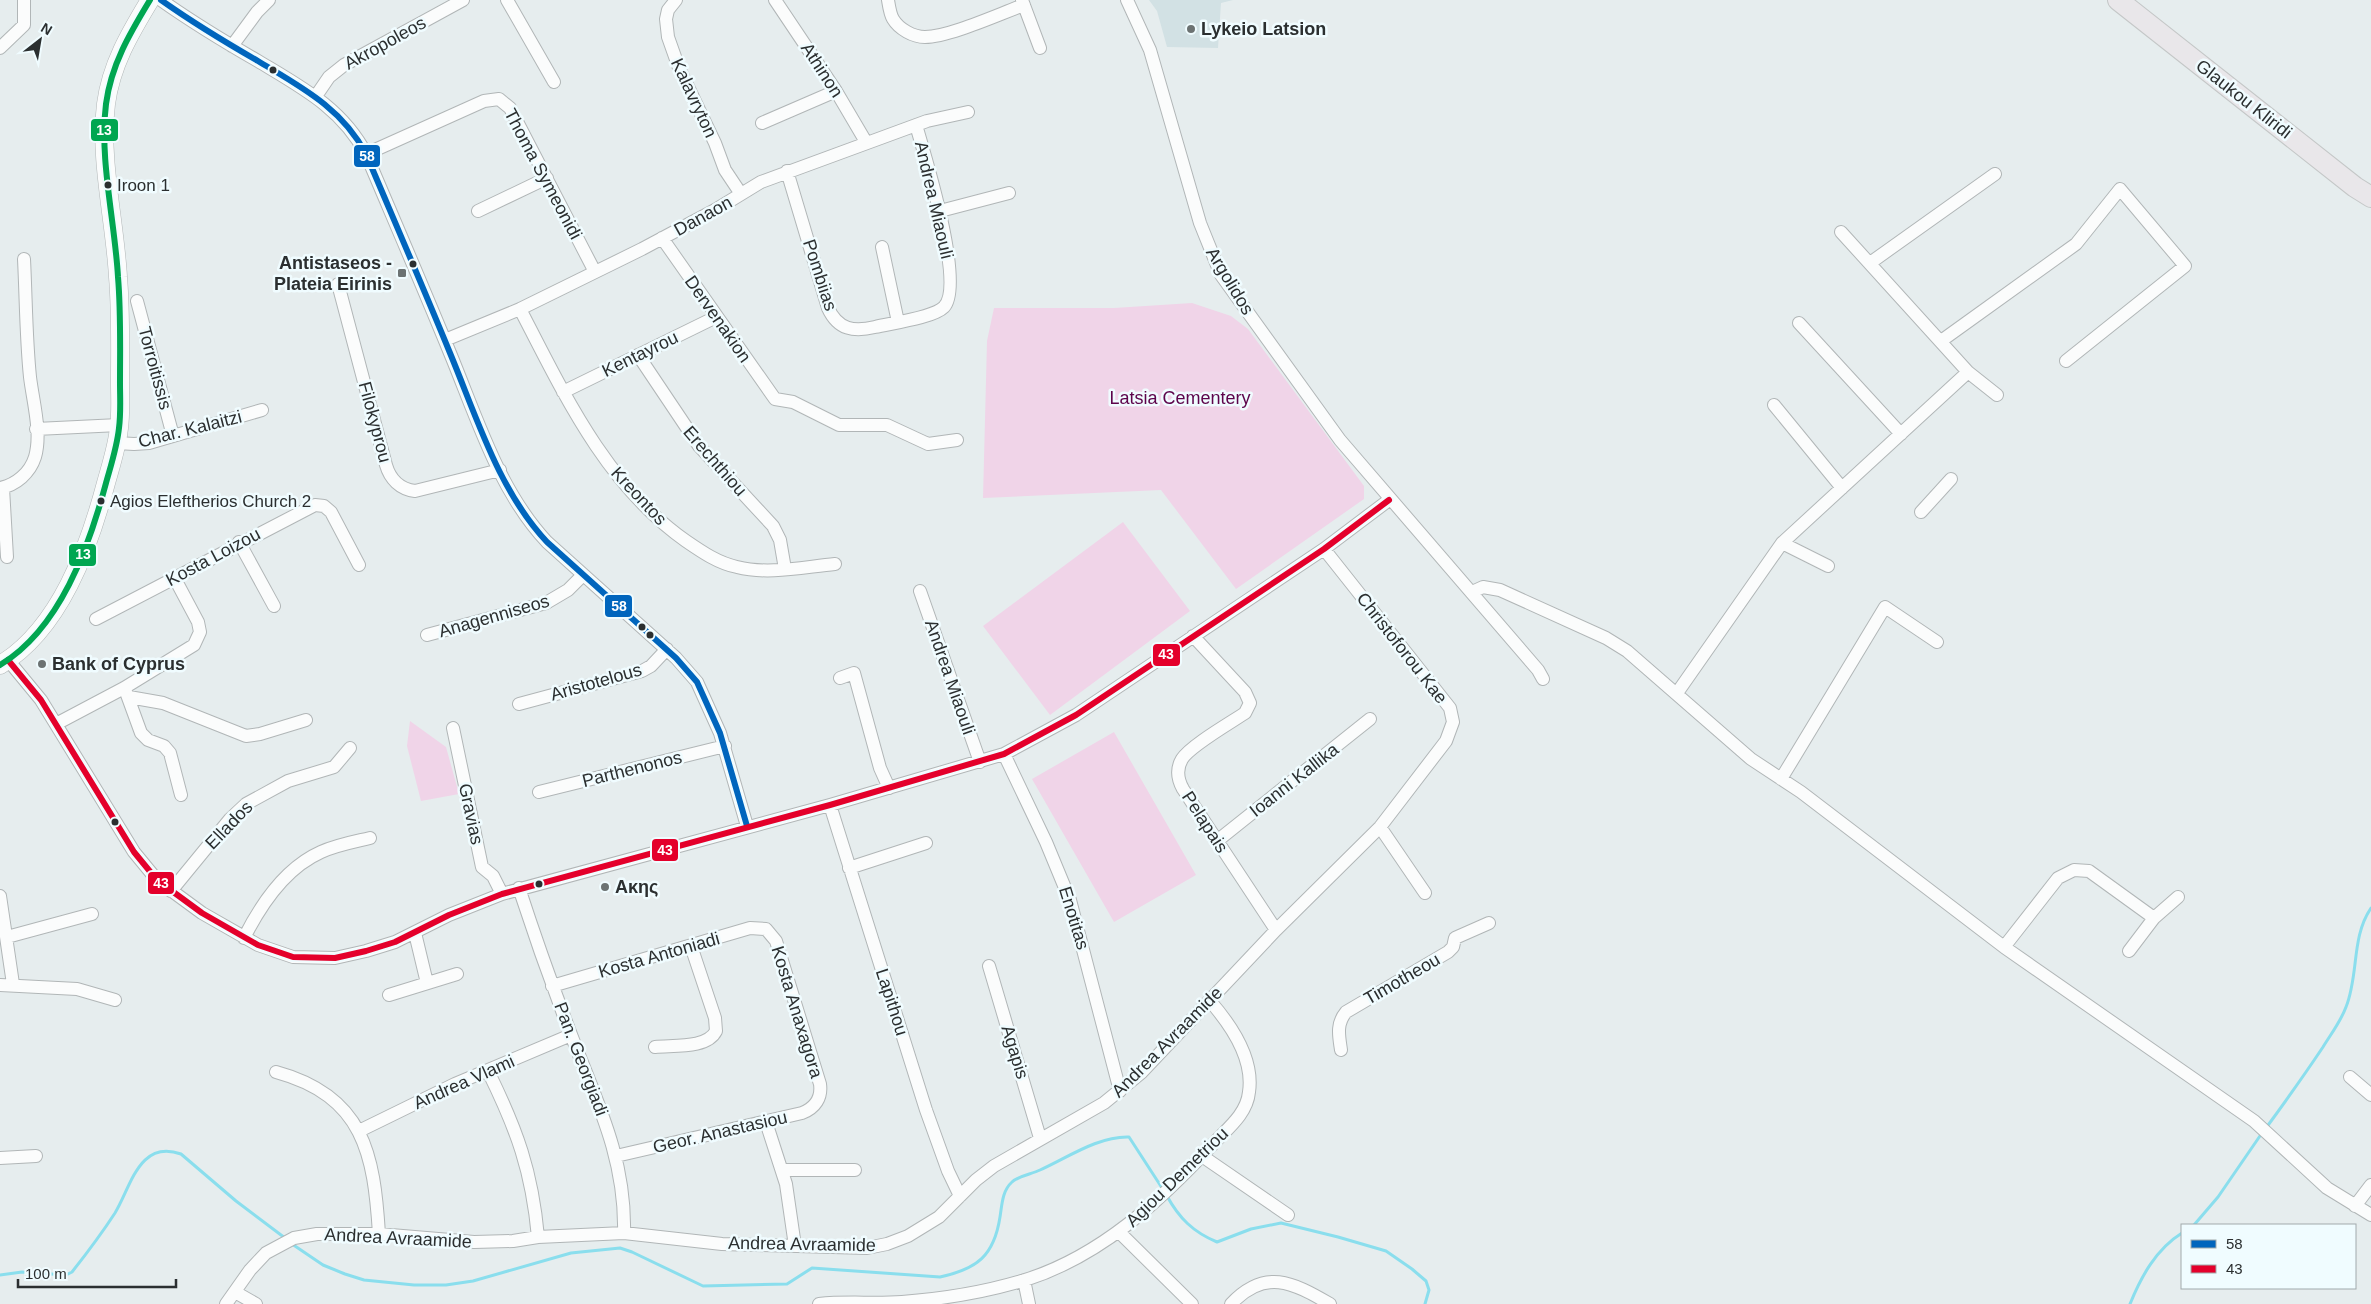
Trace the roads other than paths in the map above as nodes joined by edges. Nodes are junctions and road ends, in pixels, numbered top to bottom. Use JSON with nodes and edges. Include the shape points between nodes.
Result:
{"nodes":[{"id":1,"x":24,"y":0,"type":"edge"},
{"id":2,"x":150,"y":0,"type":"edge"},
{"id":3,"x":161,"y":0,"type":"edge"},
{"id":4,"x":269,"y":0,"type":"edge"},
{"id":5,"x":463,"y":0,"type":"edge"},
{"id":6,"x":507,"y":0,"type":"edge"},
{"id":7,"x":676,"y":0,"type":"edge"},
{"id":8,"x":775,"y":0,"type":"edge"},
{"id":9,"x":888,"y":0,"type":"edge"},
{"id":10,"x":1127,"y":0,"type":"edge"},
{"id":11,"x":2118,"y":0,"type":"edge"},
{"id":12,"x":1023,"y":2,"type":"edge"},
{"id":13,"x":232,"y":46,"type":"junction"},
{"id":14,"x":0,"y":48,"type":"edge"},
{"id":15,"x":1040,"y":48,"type":"dead end"},
{"id":16,"x":554,"y":82,"type":"dead end"},
{"id":17,"x":836,"y":91,"type":"junction"},
{"id":18,"x":316,"y":96,"type":"junction"},
{"id":19,"x":968,"y":112,"type":"dead end"},
{"id":20,"x":762,"y":123,"type":"dead end"},
{"id":21,"x":916,"y":125,"type":"junction"},
{"id":22,"x":866,"y":142,"type":"junction"},
{"id":23,"x":366,"y":154,"type":"junction"},
{"id":24,"x":788,"y":171,"type":"junction"},
{"id":25,"x":1995,"y":174,"type":"dead end"},
{"id":26,"x":547,"y":178,"type":"junction"},
{"id":27,"x":1010,"y":193,"type":"dead end"},
{"id":28,"x":741,"y":194,"type":"junction"},
{"id":29,"x":2371,"y":197,"type":"edge"},
{"id":30,"x":478,"y":211,"type":"dead end"},
{"id":31,"x":940,"y":211,"type":"junction"},
{"id":32,"x":1841,"y":232,"type":"dead end"},
{"id":33,"x":662,"y":238,"type":"junction"},
{"id":34,"x":882,"y":247,"type":"dead end"},
{"id":35,"x":24,"y":260,"type":"dead end"},
{"id":36,"x":1870,"y":263,"type":"junction"},
{"id":37,"x":595,"y":272,"type":"junction"},
{"id":38,"x":338,"y":284,"type":"dead end"},
{"id":39,"x":137,"y":301,"type":"dead end"},
{"id":40,"x":947,"y":304,"type":"joint"},
{"id":41,"x":520,"y":309,"type":"junction"},
{"id":42,"x":716,"y":317,"type":"junction"},
{"id":43,"x":898,"y":322,"type":"junction"},
{"id":44,"x":1799,"y":323,"type":"dead end"},
{"id":45,"x":445,"y":340,"type":"junction"},
{"id":46,"x":1941,"y":341,"type":"junction"},
{"id":47,"x":638,"y":355,"type":"junction"},
{"id":48,"x":2066,"y":361,"type":"dead end"},
{"id":49,"x":1968,"y":372,"type":"junction"},
{"id":50,"x":563,"y":392,"type":"junction"},
{"id":51,"x":1997,"y":395,"type":"dead end"},
{"id":52,"x":1774,"y":405,"type":"dead end"},
{"id":53,"x":262,"y":410,"type":"dead end"},
{"id":54,"x":119,"y":425,"type":"junction"},
{"id":55,"x":36,"y":429,"type":"junction"},
{"id":56,"x":1900,"y":434,"type":"junction"},
{"id":57,"x":173,"y":436,"type":"junction"},
{"id":58,"x":957,"y":440,"type":"dead end"},
{"id":59,"x":117,"y":443,"type":"junction"},
{"id":60,"x":500,"y":470,"type":"junction"},
{"id":61,"x":1951,"y":479,"type":"dead end"},
{"id":62,"x":1,"y":488,"type":"edge"},
{"id":63,"x":1842,"y":488,"type":"junction"},
{"id":64,"x":1389,"y":500,"type":"junction"},
{"id":65,"x":1921,"y":512,"type":"dead end"},
{"id":66,"x":239,"y":542,"type":"junction"},
{"id":67,"x":1782,"y":543,"type":"junction"},
{"id":68,"x":1324,"y":549,"type":"junction"},
{"id":69,"x":7,"y":557,"type":"dead end"},
{"id":70,"x":835,"y":564,"type":"dead end"},
{"id":71,"x":359,"y":565,"type":"dead end"},
{"id":72,"x":1828,"y":566,"type":"dead end"},
{"id":73,"x":785,"y":569,"type":"junction"},
{"id":74,"x":583,"y":575,"type":"junction"},
{"id":75,"x":174,"y":577,"type":"junction"},
{"id":76,"x":920,"y":591,"type":"dead end"},
{"id":77,"x":1472,"y":592,"type":"junction"},
{"id":78,"x":274,"y":606,"type":"dead end"},
{"id":79,"x":96,"y":619,"type":"dead end"},
{"id":80,"x":427,"y":635,"type":"dead end"},
{"id":81,"x":1193,"y":636,"type":"junction"},
{"id":82,"x":1936,"y":642,"type":"dead end"},
{"id":83,"x":667,"y":649,"type":"junction"},
{"id":84,"x":4,"y":663,"type":"edge"},
{"id":85,"x":840,"y":678,"type":"dead end"},
{"id":86,"x":1543,"y":679,"type":"dead end"},
{"id":87,"x":127,"y":692,"type":"junction"},
{"id":88,"x":1677,"y":693,"type":"junction"},
{"id":89,"x":519,"y":704,"type":"dead end"},
{"id":90,"x":306,"y":720,"type":"dead end"},
{"id":91,"x":1370,"y":720,"type":"dead end"},
{"id":92,"x":56,"y":724,"type":"junction"},
{"id":93,"x":453,"y":728,"type":"dead end"},
{"id":94,"x":725,"y":746,"type":"junction"},
{"id":95,"x":350,"y":748,"type":"dead end"},
{"id":96,"x":1004,"y":754,"type":"junction"},
{"id":97,"x":980,"y":762,"type":"junction"},
{"id":98,"x":1781,"y":778,"type":"junction"},
{"id":99,"x":889,"y":788,"type":"junction"},
{"id":100,"x":539,"y":792,"type":"dead end"},
{"id":101,"x":181,"y":795,"type":"dead end"},
{"id":102,"x":830,"y":805,"type":"junction"},
{"id":103,"x":747,"y":826,"type":"junction"},
{"id":104,"x":1380,"y":827,"type":"junction"},
{"id":105,"x":370,"y":838,"type":"dead end"},
{"id":106,"x":1217,"y":841,"type":"junction"},
{"id":107,"x":926,"y":843,"type":"dead end"},
{"id":108,"x":849,"y":868,"type":"junction"},
{"id":109,"x":519,"y":888,"type":"junction"},
{"id":110,"x":171,"y":891,"type":"junction"},
{"id":111,"x":1425,"y":893,"type":"dead end"},
{"id":112,"x":502,"y":894,"type":"junction"},
{"id":113,"x":0,"y":896,"type":"edge"},
{"id":114,"x":2178,"y":897,"type":"dead end"},
{"id":115,"x":92,"y":914,"type":"dead end"},
{"id":116,"x":2154,"y":918,"type":"junction"},
{"id":117,"x":1489,"y":923,"type":"dead end"},
{"id":118,"x":766,"y":929,"type":"joint"},
{"id":119,"x":1276,"y":930,"type":"junction"},
{"id":120,"x":414,"y":933,"type":"junction"},
{"id":121,"x":8,"y":937,"type":"junction"},
{"id":122,"x":244,"y":938,"type":"junction"},
{"id":123,"x":690,"y":946,"type":"junction"},
{"id":124,"x":2004,"y":947,"type":"junction"},
{"id":125,"x":2128,"y":952,"type":"dead end"},
{"id":126,"x":989,"y":966,"type":"dead end"},
{"id":127,"x":457,"y":974,"type":"dead end"},
{"id":128,"x":427,"y":983,"type":"junction"},
{"id":129,"x":6,"y":985,"type":"edge"},
{"id":130,"x":552,"y":986,"type":"junction"},
{"id":131,"x":389,"y":995,"type":"dead end"},
{"id":132,"x":115,"y":1000,"type":"dead end"},
{"id":133,"x":1210,"y":1001,"type":"junction"},
{"id":134,"x":571,"y":1035,"type":"junction"},
{"id":135,"x":655,"y":1047,"type":"dead end"},
{"id":136,"x":1341,"y":1050,"type":"dead end"},
{"id":137,"x":488,"y":1071,"type":"junction"},
{"id":138,"x":276,"y":1072,"type":"dead end"},
{"id":139,"x":2350,"y":1077,"type":"dead end"},
{"id":140,"x":1120,"y":1091,"type":"junction"},
{"id":141,"x":2371,"y":1095,"type":"edge"},
{"id":142,"x":818,"y":1099,"type":"joint"},
{"id":143,"x":766,"y":1122,"type":"junction"},
{"id":144,"x":359,"y":1131,"type":"junction"},
{"id":145,"x":1040,"y":1138,"type":"junction"},
{"id":146,"x":36,"y":1156,"type":"dead end"},
{"id":147,"x":616,"y":1156,"type":"junction"},
{"id":148,"x":1202,"y":1156,"type":"junction"},
{"id":149,"x":0,"y":1158,"type":"edge"},
{"id":150,"x":782,"y":1170,"type":"junction"},
{"id":151,"x":855,"y":1170,"type":"dead end"},
{"id":152,"x":2371,"y":1185,"type":"edge"},
{"id":153,"x":960,"y":1196,"type":"junction"},
{"id":154,"x":2355,"y":1206,"type":"junction"},
{"id":155,"x":1288,"y":1214,"type":"dead end"},
{"id":156,"x":2371,"y":1216,"type":"edge"},
{"id":157,"x":1119,"y":1232,"type":"junction"},
{"id":158,"x":624,"y":1233,"type":"junction"},
{"id":159,"x":379,"y":1234,"type":"junction"},
{"id":160,"x":538,"y":1236,"type":"junction"},
{"id":161,"x":795,"y":1246,"type":"junction"},
{"id":162,"x":1024,"y":1280,"type":"junction"},
{"id":163,"x":235,"y":1292,"type":"junction"},
{"id":164,"x":226,"y":1304,"type":"edge"},
{"id":165,"x":256,"y":1304,"type":"edge"},
{"id":166,"x":819,"y":1304,"type":"edge"},
{"id":167,"x":1029,"y":1304,"type":"edge"},
{"id":168,"x":1192,"y":1304,"type":"edge"},
{"id":169,"x":1231,"y":1304,"type":"edge"},
{"id":170,"x":1330,"y":1304,"type":"edge"}],
"edges":[{"from":1,"to":14,"type":"street","via":[[24,25]]},
{"from":2,"to":54,"type":"street","via":[[119,57],[105,114],[119,285]]},
{"from":3,"to":13,"type":"street"},
{"from":4,"to":13,"type":"street"},
{"from":5,"to":18,"type":"street","name":"Akropoleos","via":[[344,65],[329,77]]},
{"from":6,"to":16,"type":"street"},
{"from":7,"to":28,"type":"street","name":"Kalavryton","via":[[666,19],[668,37],[725,170]]},
{"from":8,"to":17,"type":"street","name":"Athinon"},
{"from":9,"to":12,"type":"street","via":[[893,18],[902,28],[924,37],[941,34]]},
{"from":10,"to":64,"type":"street","name":"Argolidos","via":[[1150,50],[1200,223],[1222,275],[1340,440]]},
{"from":11,"to":29,"type":"main road","name":"Glaukou Kliridi"},
{"from":12,"to":15,"type":"street"},
{"from":13,"to":18,"type":"street"},
{"from":17,"to":20,"type":"street"},
{"from":17,"to":22,"type":"street","name":"Athinon"},
{"from":18,"to":23,"type":"street","via":[[348,125]]},
{"from":19,"to":21,"type":"street","name":"Danaon"},
{"from":21,"to":22,"type":"street","name":"Danaon"},
{"from":21,"to":31,"type":"street","name":"Andrea Miaouli"},
{"from":22,"to":24,"type":"street","name":"Danaon"},
{"from":23,"to":26,"type":"street","name":"Thoma Symeonidi","via":[[484,101],[496,99],[510,108]]},
{"from":23,"to":45,"type":"street"},
{"from":24,"to":28,"type":"street","name":"Danaon"},
{"from":24,"to":43,"type":"street","name":"Pombiias","via":[[828,308],[835,321],[847,329],[862,330]]},
{"from":25,"to":36,"type":"street"},
{"from":26,"to":30,"type":"street"},
{"from":26,"to":37,"type":"street","name":"Thoma Symeonidi"},
{"from":27,"to":31,"type":"street"},
{"from":28,"to":33,"type":"street","name":"Danaon"},
{"from":31,"to":40,"type":"street","name":"Andrea Miaouli","via":[[951,286]]},
{"from":32,"to":36,"type":"street"},
{"from":33,"to":37,"type":"street","name":"Danaon"},
{"from":33,"to":42,"type":"street","name":"Dervenakion"},
{"from":34,"to":43,"type":"street"},
{"from":35,"to":55,"type":"street"},
{"from":36,"to":46,"type":"street"},
{"from":37,"to":41,"type":"street","name":"Danaon"},
{"from":38,"to":60,"type":"street","name":"Filokyprou","via":[[386,465],[395,482],[415,491]]},
{"from":39,"to":57,"type":"street","name":"Torroitissis"},
{"from":40,"to":43,"type":"street","name":"Pombiias","via":[[934,313]]},
{"from":41,"to":45,"type":"street","name":"Danaon"},
{"from":41,"to":50,"type":"street","name":"Kreontos"},
{"from":42,"to":47,"type":"street","name":"Kentayrou"},
{"from":42,"to":58,"type":"street","name":"Dervenakion","via":[[775,399],[793,402],[839,426],[887,425],[928,444]]},
{"from":44,"to":56,"type":"street"},
{"from":45,"to":60,"type":"street"},
{"from":46,"to":48,"type":"street","via":[[2076,244],[2120,189],[2185,266]]},
{"from":46,"to":49,"type":"street"},
{"from":47,"to":50,"type":"street","name":"Kentayrou"},
{"from":47,"to":73,"type":"street","name":"Erechthiou","via":[[699,446],[773,526],[780,540]]},
{"from":49,"to":51,"type":"street"},
{"from":49,"to":56,"type":"street"},
{"from":50,"to":73,"type":"street","name":"Kreontos","via":[[616,474],[667,526],[701,551],[729,565],[759,570]]},
{"from":52,"to":63,"type":"street"},
{"from":53,"to":57,"type":"street","name":"Char. Kalaitzi"},
{"from":54,"to":55,"type":"street"},
{"from":54,"to":59,"type":"street"},
{"from":55,"to":62,"type":"street","via":[[38,448],[32,465],[19,480]]},
{"from":56,"to":63,"type":"street"},
{"from":57,"to":59,"type":"street","name":"Char. Kalaitzi","via":[[141,444]]},
{"from":59,"to":84,"type":"street","via":[[90,539],[74,574],[39,629]]},
{"from":60,"to":74,"type":"street","via":[[530,523]]},
{"from":61,"to":65,"type":"street"},
{"from":62,"to":69,"type":"street"},
{"from":63,"to":67,"type":"street"},
{"from":64,"to":68,"type":"street"},
{"from":64,"to":77,"type":"street","name":"Argolidos"},
{"from":66,"to":71,"type":"street","name":"Kosta Loizou","via":[[307,508],[321,505],[334,516]]},
{"from":66,"to":75,"type":"street","name":"Kosta Loizou"},
{"from":66,"to":78,"type":"street"},
{"from":67,"to":72,"type":"street"},
{"from":67,"to":88,"type":"street"},
{"from":68,"to":81,"type":"street"},
{"from":68,"to":104,"type":"street","name":"Christoforou Kae","via":[[1444,700],[1452,715],[1453,722],[1446,741]]},
{"from":70,"to":73,"type":"street","name":"Kreontos"},
{"from":74,"to":80,"type":"street","name":"Anagenniseos","via":[[568,590],[546,603]]},
{"from":74,"to":83,"type":"street"},
{"from":75,"to":79,"type":"street","name":"Kosta Loizou"},
{"from":75,"to":87,"type":"street","via":[[197,619],[198,639],[188,650]]},
{"from":76,"to":97,"type":"street","name":"Andrea Miaouli"},
{"from":77,"to":86,"type":"street","name":"Argolidos"},
{"from":77,"to":88,"type":"street","via":[[1483,587],[1494,588],[1606,638],[1627,651]]},
{"from":81,"to":96,"type":"street","via":[[1076,715]]},
{"from":81,"to":106,"type":"street","name":"Pelapais","via":[[1249,699],[1245,713],[1189,752],[1179,766],[1181,786]]},
{"from":82,"to":98,"type":"street","via":[[1885,607]]},
{"from":83,"to":89,"type":"street","name":"Aristotelous","via":[[642,671]]},
{"from":83,"to":94,"type":"street","via":[[701,687]]},
{"from":84,"to":92,"type":"street","via":[[33,690]]},
{"from":85,"to":99,"type":"street","via":[[854,673],[880,768]]},
{"from":87,"to":90,"type":"street","via":[[246,736]]},
{"from":87,"to":92,"type":"street"},
{"from":87,"to":101,"type":"street","via":[[141,733],[170,752]]},
{"from":88,"to":98,"type":"street","via":[[1739,749]]},
{"from":91,"to":106,"type":"street","name":"Ioanni Kallika"},
{"from":92,"to":110,"type":"street","via":[[137,856],[148,871]]},
{"from":93,"to":112,"type":"street","name":"Gravias","via":[[482,867],[493,876]]},
{"from":94,"to":100,"type":"street","name":"Parthenonos"},
{"from":94,"to":103,"type":"street"},
{"from":95,"to":110,"type":"street","name":"Ellados","via":[[334,767],[288,781],[246,804]]},
{"from":96,"to":97,"type":"street"},
{"from":96,"to":140,"type":"street","name":"Enotitas","via":[[1070,900]]},
{"from":97,"to":99,"type":"street"},
{"from":98,"to":124,"type":"street"},
{"from":99,"to":102,"type":"street"},
{"from":102,"to":103,"type":"street"},
{"from":102,"to":108,"type":"street","name":"Lapithou"},
{"from":103,"to":109,"type":"street"},
{"from":104,"to":111,"type":"street"},
{"from":104,"to":119,"type":"street","name":"Christoforou Kae"},
{"from":105,"to":122,"type":"street","via":[[331,848],[308,859],[271,893]]},
{"from":106,"to":119,"type":"street","name":"Pelapais"},
{"from":107,"to":108,"type":"street"},
{"from":108,"to":153,"type":"street","name":"Lapithou","via":[[926,1110]]},
{"from":109,"to":112,"type":"street"},
{"from":109,"to":130,"type":"street","name":"Pan. Georgiadi"},
{"from":110,"to":122,"type":"street","via":[[202,914]]},
{"from":112,"to":120,"type":"street"},
{"from":113,"to":121,"type":"street"},
{"from":114,"to":116,"type":"street"},
{"from":115,"to":121,"type":"street"},
{"from":116,"to":124,"type":"street","via":[[2089,871],[2074,870],[2058,878]]},
{"from":116,"to":125,"type":"street"},
{"from":117,"to":136,"type":"street","name":"Timotheou","via":[[1455,938],[1448,952],[1346,1012],[1338,1028]]},
{"from":118,"to":123,"type":"street","name":"Kosta Antoniadi","via":[[750,928]]},
{"from":118,"to":142,"type":"street","name":"Kosta Anaxagora","via":[[778,945],[819,1080],[821,1092]]},
{"from":119,"to":133,"type":"street","name":"Andrea Avraamide"},
{"from":120,"to":122,"type":"street","via":[[366,952],[324,958],[293,957]]},
{"from":120,"to":128,"type":"street"},
{"from":121,"to":129,"type":"street"},
{"from":123,"to":130,"type":"street","name":"Kosta Antoniadi"},
{"from":123,"to":135,"type":"street","via":[[716,1022],[716,1031],[701,1043]]},
{"from":124,"to":154,"type":"street","via":[[2259,1126],[2326,1188]]},
{"from":126,"to":145,"type":"street","name":"Agapis"},
{"from":127,"to":128,"type":"street"},
{"from":128,"to":131,"type":"street"},
{"from":129,"to":132,"type":"street","via":[[77,989]]},
{"from":130,"to":134,"type":"street","name":"Pan. Georgiadi"},
{"from":133,"to":140,"type":"street","name":"Andrea Avraamide"},
{"from":133,"to":148,"type":"street","name":"Agiou Demetriou","via":[[1237,1039],[1247,1064],[1249,1093],[1240,1115]]},
{"from":134,"to":137,"type":"street","name":"Andrea Vlami"},
{"from":134,"to":147,"type":"street","name":"Pan. Georgiadi"},
{"from":137,"to":144,"type":"street","name":"Andrea Vlami"},
{"from":137,"to":160,"type":"street","via":[[527,1164]]},
{"from":138,"to":144,"type":"street","via":[[305,1081],[320,1090],[342,1108]]},
{"from":139,"to":141,"type":"street"},
{"from":140,"to":145,"type":"street","name":"Andrea Avraamide","via":[[1095,1109]]},
{"from":142,"to":143,"type":"street","name":"Geor. Anastasiou","via":[[806,1112]]},
{"from":143,"to":147,"type":"street","name":"Geor. Anastasiou"},
{"from":143,"to":150,"type":"street"},
{"from":144,"to":159,"type":"street","via":[[373,1169]]},
{"from":145,"to":153,"type":"street","name":"Andrea Avraamide","via":[[994,1166]]},
{"from":146,"to":149,"type":"street"},
{"from":147,"to":158,"type":"street","name":"Pan. Georgiadi"},
{"from":148,"to":155,"type":"street"},
{"from":148,"to":157,"type":"street","name":"Agiou Demetriou","via":[[1153,1205]]},
{"from":150,"to":151,"type":"street"},
{"from":150,"to":161,"type":"street"},
{"from":152,"to":154,"type":"street"},
{"from":153,"to":161,"type":"street","name":"Andrea Avraamide","via":[[930,1223],[887,1244],[866,1248]]},
{"from":154,"to":156,"type":"street"},
{"from":157,"to":162,"type":"street","name":"Agiou Demetriou","via":[[1080,1255]]},
{"from":157,"to":168,"type":"street"},
{"from":158,"to":160,"type":"street","name":"Andrea Avraamide"},
{"from":158,"to":161,"type":"street","name":"Andrea Avraamide","via":[[722,1244]]},
{"from":159,"to":160,"type":"street","name":"Andrea Avraamide","via":[[474,1242],[513,1241]]},
{"from":159,"to":163,"type":"street","name":"Andrea Avraamide","via":[[326,1233],[294,1238],[279,1245],[256,1264]]},
{"from":162,"to":166,"type":"street","name":"Agiou Demetriou","via":[[985,1290],[902,1302]]},
{"from":162,"to":167,"type":"street"},
{"from":163,"to":164,"type":"street","name":"Andrea Avraamide"},
{"from":163,"to":165,"type":"street"},
{"from":169,"to":170,"type":"street","via":[[1253,1285],[1274,1281],[1302,1288]]}]}
